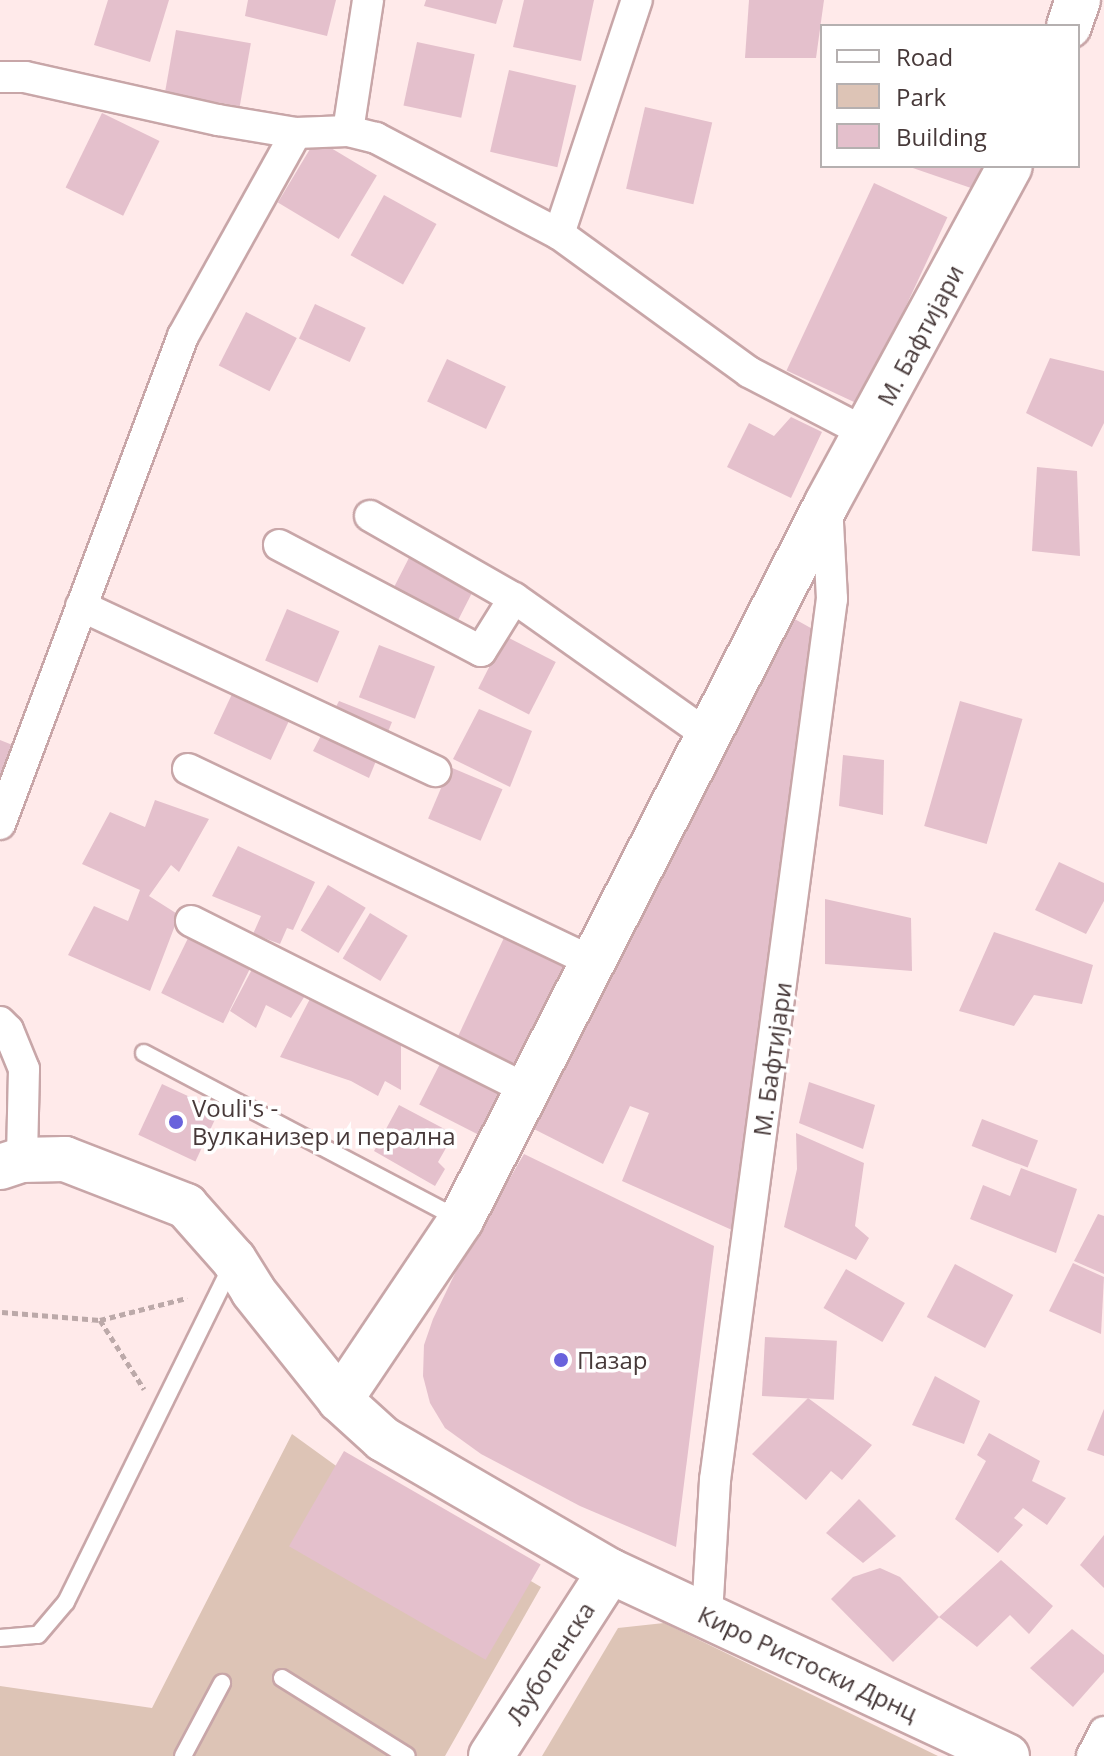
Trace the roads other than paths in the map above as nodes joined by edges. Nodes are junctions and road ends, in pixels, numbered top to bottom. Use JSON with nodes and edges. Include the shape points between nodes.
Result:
{"nodes":[{"id":1,"x":368,"y":0,"type":"edge"},
{"id":2,"x":637,"y":0,"type":"edge"},
{"id":3,"x":1078,"y":0,"type":"edge"},
{"id":4,"x":1070,"y":24,"type":"edge"},
{"id":5,"x":0,"y":77,"type":"edge"},
{"id":6,"x":348,"y":131,"type":"junction"},
{"id":7,"x":296,"y":133,"type":"junction"},
{"id":8,"x":1009,"y":168,"type":"edge"},
{"id":9,"x":559,"y":234,"type":"junction"},
{"id":10,"x":868,"y":434,"type":"junction"},
{"id":11,"x":827,"y":503,"type":"junction"},
{"id":12,"x":370,"y":516,"type":"dead end"},
{"id":13,"x":279,"y":545,"type":"dead end"},
{"id":14,"x":514,"y":598,"type":"junction"},
{"id":15,"x":81,"y":606,"type":"junction"},
{"id":16,"x":709,"y":736,"type":"junction"},
{"id":17,"x":188,"y":769,"type":"dead end"},
{"id":18,"x":435,"y":771,"type":"dead end"},
{"id":19,"x":0,"y":824,"type":"edge"},
{"id":20,"x":191,"y":921,"type":"dead end"},
{"id":21,"x":593,"y":962,"type":"junction"},
{"id":22,"x":0,"y":1022,"type":"edge"},
{"id":23,"x":144,"y":1053,"type":"dead end"},
{"id":24,"x":528,"y":1090,"type":"junction"},
{"id":25,"x":11,"y":1163,"type":"edge"},
{"id":26,"x":461,"y":1220,"type":"junction"},
{"id":27,"x":227,"y":1275,"type":"junction"},
{"id":28,"x":340,"y":1400,"type":"junction"},
{"id":29,"x":610,"y":1571,"type":"junction"},
{"id":30,"x":707,"y":1615,"type":"junction"},
{"id":31,"x":0,"y":1638,"type":"edge"},
{"id":32,"x":282,"y":1678,"type":"dead end"},
{"id":33,"x":222,"y":1683,"type":"dead end"},
{"id":34,"x":1104,"y":1732,"type":"edge"},
{"id":35,"x":183,"y":1756,"type":"edge"},
{"id":36,"x":407,"y":1756,"type":"edge"},
{"id":37,"x":491,"y":1756,"type":"edge"},
{"id":38,"x":1007,"y":1756,"type":"edge"},
{"id":39,"x":1092,"y":1756,"type":"edge"}],
"edges":[{"from":1,"to":6,"type":"street"},
{"from":2,"to":9,"type":"street"},
{"from":3,"to":4,"type":"street"},
{"from":5,"to":7,"type":"street","via":[[25,77],[159,110]]},
{"from":6,"to":7,"type":"street"},
{"from":6,"to":9,"type":"street","via":[[398,148]]},
{"from":7,"to":15,"type":"street","via":[[183,336]]},
{"from":8,"to":10,"type":"street","name":"М. Бафтијари"},
{"from":9,"to":10,"type":"street","via":[[749,372]]},
{"from":10,"to":11,"type":"street","name":"М. Бафтијари"},
{"from":11,"to":16,"type":"street","name":"М. Бафтијари"},
{"from":11,"to":30,"type":"street","name":"М. Бафтијари","via":[[832,599],[715,1480]]},
{"from":12,"to":14,"type":"street"},
{"from":13,"to":14,"type":"street","via":[[481,651]]},
{"from":14,"to":16,"type":"street"},
{"from":15,"to":18,"type":"street"},
{"from":15,"to":19,"type":"street"},
{"from":16,"to":21,"type":"street","name":"М. Бафтијари"},
{"from":17,"to":21,"type":"street"},
{"from":20,"to":24,"type":"street"},
{"from":21,"to":24,"type":"street","name":"М. Бафтијари"},
{"from":22,"to":25,"type":"street","via":[[24,1069]]},
{"from":23,"to":26,"type":"lane"},
{"from":24,"to":26,"type":"street","name":"М. Бафтијари"},
{"from":25,"to":27,"type":"street","name":"Киро Ристоски Дрнц","via":[[65,1159],[186,1206]]},
{"from":26,"to":28,"type":"street","name":"М. Бафтијари"},
{"from":27,"to":28,"type":"street","name":"Киро Ристоски Дрнц","via":[[253,1291]]},
{"from":27,"to":31,"type":"lane","via":[[53,1622],[25,1640]]},
{"from":28,"to":29,"type":"street","name":"Киро Ристоски Дрнц","via":[[383,1439]]},
{"from":29,"to":30,"type":"street","name":"Киро Ристоски Дрнц"},
{"from":29,"to":37,"type":"street","name":"Љуботенска"},
{"from":30,"to":38,"type":"street","name":"Киро Ристоски Дрнц"},
{"from":32,"to":36,"type":"lane"},
{"from":33,"to":35,"type":"lane"},
{"from":34,"to":39,"type":"street"}]}
